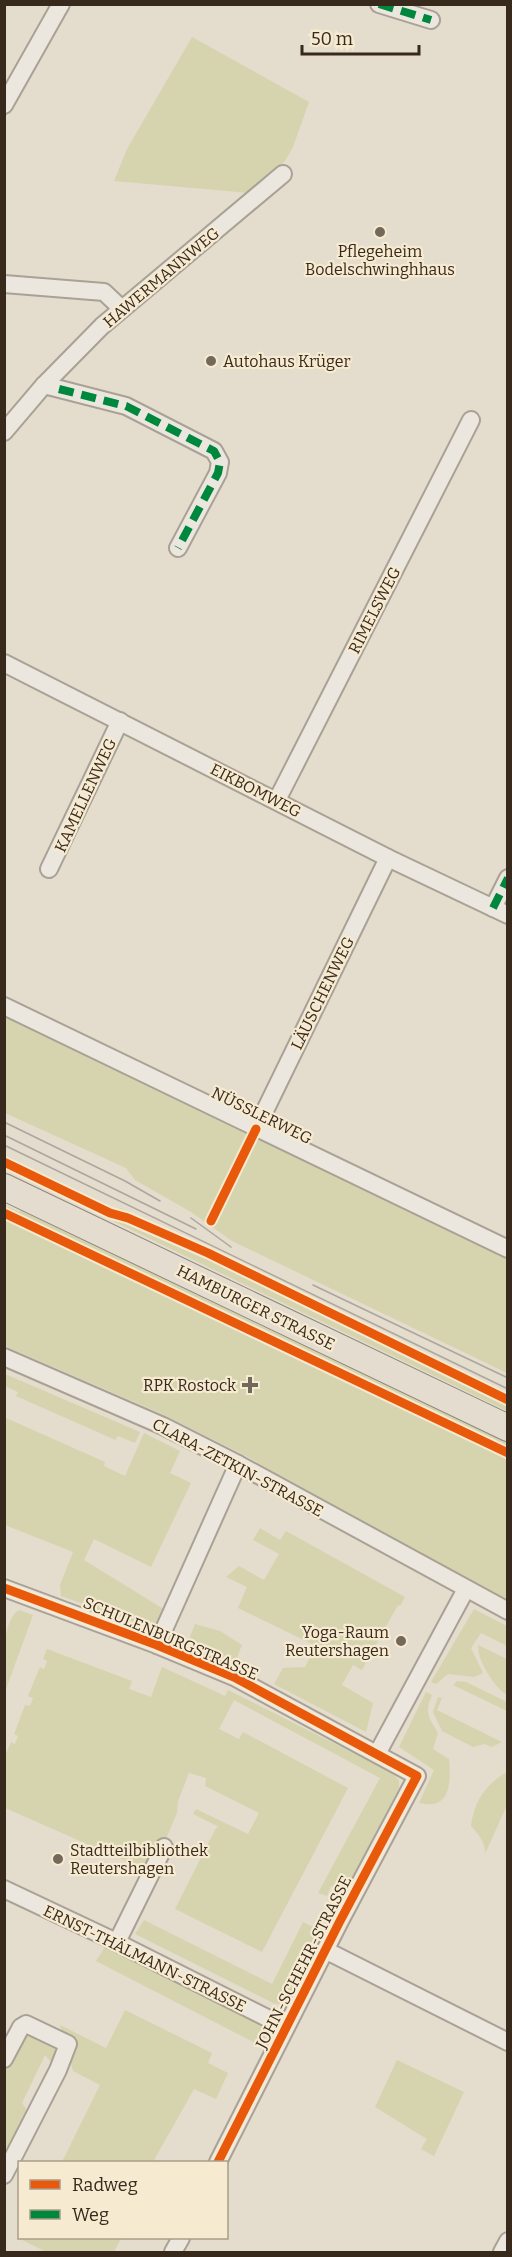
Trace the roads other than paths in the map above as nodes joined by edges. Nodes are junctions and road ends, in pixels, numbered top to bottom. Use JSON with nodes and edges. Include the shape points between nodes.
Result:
{"nodes":[{"id":1,"x":61,"y":4,"type":"edge"},
{"id":2,"x":380,"y":4,"type":"edge"},
{"id":3,"x":431,"y":20,"type":"dead end"},
{"id":4,"x":4,"y":105,"type":"edge"},
{"id":5,"x":283,"y":174,"type":"dead end"},
{"id":6,"x":4,"y":284,"type":"edge"},
{"id":7,"x":122,"y":309,"type":"junction"},
{"id":8,"x":44,"y":385,"type":"junction"},
{"id":9,"x":471,"y":420,"type":"dead end"},
{"id":10,"x":4,"y":432,"type":"edge"},
{"id":11,"x":178,"y":548,"type":"dead end"},
{"id":12,"x":4,"y":663,"type":"edge"},
{"id":13,"x":120,"y":722,"type":"junction"},
{"id":14,"x":277,"y":800,"type":"junction"},
{"id":15,"x":388,"y":858,"type":"junction"},
{"id":16,"x":49,"y":869,"type":"dead end"},
{"id":17,"x":507,"y":878,"type":"edge"},
{"id":18,"x":500,"y":912,"type":"edge"},
{"id":19,"x":4,"y":1006,"type":"edge"},
{"id":20,"x":256,"y":1129,"type":"junction"},
{"id":21,"x":4,"y":1187,"type":"edge"},
{"id":22,"x":507,"y":1249,"type":"edge"},
{"id":23,"x":4,"y":1357,"type":"edge"},
{"id":24,"x":507,"y":1428,"type":"edge"},
{"id":25,"x":238,"y":1464,"type":"junction"},
{"id":26,"x":5,"y":1588,"type":"edge"},
{"id":27,"x":466,"y":1589,"type":"junction"},
{"id":28,"x":507,"y":1611,"type":"edge"},
{"id":29,"x":156,"y":1645,"type":"junction"},
{"id":30,"x":377,"y":1754,"type":"junction"},
{"id":31,"x":417,"y":1776,"type":"joint"},
{"id":32,"x":164,"y":1847,"type":"dead end"},
{"id":33,"x":4,"y":1889,"type":"edge"},
{"id":34,"x":117,"y":1942,"type":"junction"},
{"id":35,"x":325,"y":1950,"type":"junction"},
{"id":36,"x":285,"y":2027,"type":"junction"},
{"id":37,"x":507,"y":2042,"type":"edge"},
{"id":38,"x":4,"y":2059,"type":"edge"},
{"id":39,"x":10,"y":2150,"type":"edge"},
{"id":40,"x":219,"y":2161,"type":"edge"},
{"id":41,"x":4,"y":2175,"type":"edge"},
{"id":42,"x":180,"y":2239,"type":"edge"},
{"id":43,"x":507,"y":2241,"type":"edge"},
{"id":44,"x":173,"y":2253,"type":"edge"},
{"id":45,"x":502,"y":2253,"type":"edge"}],
"edges":[{"from":1,"to":4,"type":"street"},
{"from":2,"to":3,"type":"street"},
{"from":5,"to":7,"type":"street","name":"HAWERMANNWEG"},
{"from":6,"to":7,"type":"street","via":[[104,292]]},
{"from":7,"to":8,"type":"street","name":"HAWERMANNWEG"},
{"from":8,"to":10,"type":"street","name":"HAWERMANNWEG"},
{"from":8,"to":11,"type":"street","via":[[126,406],[214,451],[220,462],[218,473]]},
{"from":9,"to":14,"type":"street","name":"RIMELSWEG"},
{"from":12,"to":13,"type":"street","name":"EIKBOMWEG"},
{"from":13,"to":14,"type":"street","name":"EIKBOMWEG"},
{"from":13,"to":16,"type":"street","name":"KAMELLENWEG"},
{"from":14,"to":15,"type":"street","name":"EIKBOMWEG"},
{"from":15,"to":18,"type":"street","name":"EIKBOMWEG"},
{"from":15,"to":20,"type":"street","name":"LÄUSCHENWEG"},
{"from":17,"to":18,"type":"street"},
{"from":19,"to":20,"type":"street","name":"NÜSSLERWEG"},
{"from":20,"to":22,"type":"street","name":"NÜSSLERWEG"},
{"from":21,"to":24,"type":"main road","name":"HAMBURGER STRASSE"},
{"from":23,"to":25,"type":"street","name":"CLARA-ZETKIN-STRASSE","via":[[163,1426]]},
{"from":25,"to":27,"type":"street","name":"CLARA-ZETKIN-STRASSE"},
{"from":25,"to":29,"type":"street"},
{"from":26,"to":29,"type":"street","name":"SCHULENBURGSTRASSE"},
{"from":27,"to":28,"type":"street","name":"CLARA-ZETKIN-STRASSE"},
{"from":27,"to":30,"type":"street"},
{"from":29,"to":30,"type":"street","name":"SCHULENBURGSTRASSE","via":[[234,1677]]},
{"from":30,"to":31,"type":"street","name":"SCHULENBURGSTRASSE"},
{"from":31,"to":35,"type":"street","name":"JOHN-SCHEHR-STRASSE"},
{"from":32,"to":34,"type":"street"},
{"from":33,"to":34,"type":"street","name":"ERNST-THÄLMANN-STRASSE"},
{"from":34,"to":36,"type":"street","name":"ERNST-THÄLMANN-STRASSE"},
{"from":35,"to":36,"type":"street","name":"JOHN-SCHEHR-STRASSE"},
{"from":35,"to":37,"type":"street"},
{"from":36,"to":40,"type":"street","name":"JOHN-SCHEHR-STRASSE"},
{"from":38,"to":39,"type":"street","via":[[26,2024],[68,2044],[58,2070]]},
{"from":39,"to":41,"type":"street"},
{"from":42,"to":44,"type":"street"},
{"from":43,"to":45,"type":"street"}]}
